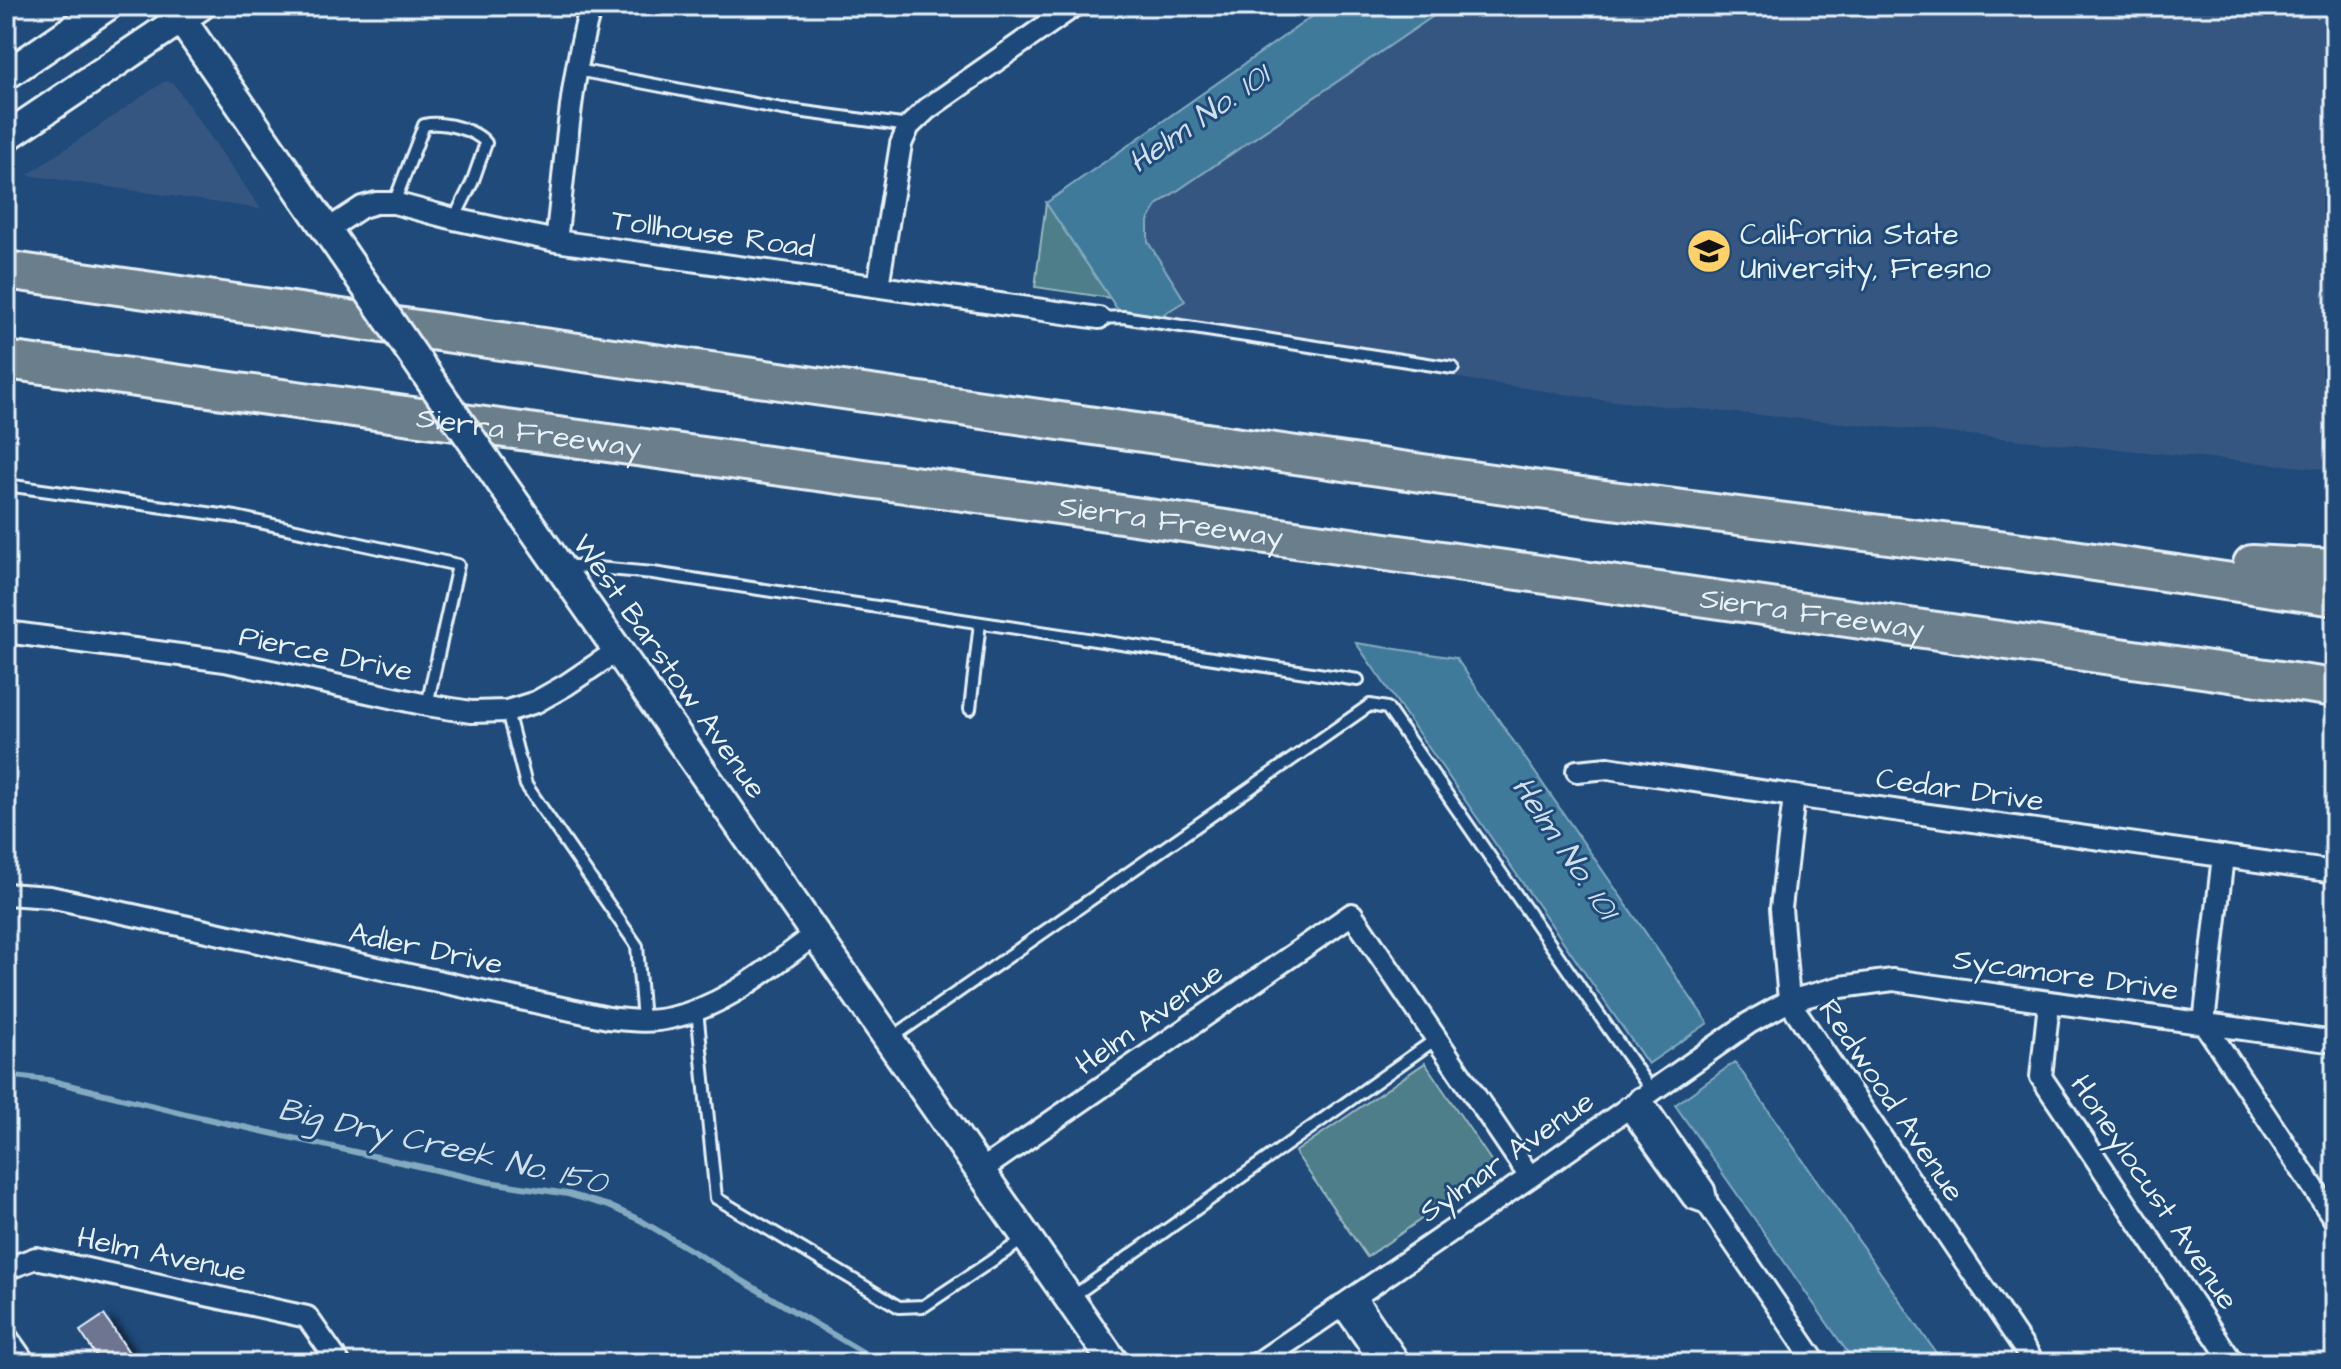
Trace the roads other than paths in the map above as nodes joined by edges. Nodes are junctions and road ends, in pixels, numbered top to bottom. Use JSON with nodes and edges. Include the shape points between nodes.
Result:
{"nodes":[{"id":1,"x":107,"y":6,"type":"edge"},
{"id":2,"x":591,"y":6,"type":"edge"},
{"id":3,"x":1074,"y":6,"type":"edge"},
{"id":4,"x":184,"y":10,"type":"edge"},
{"id":5,"x":577,"y":70,"type":"junction"},
{"id":6,"x":6,"y":75,"type":"edge"},
{"id":7,"x":909,"y":126,"type":"junction"},
{"id":8,"x":6,"y":137,"type":"edge"},
{"id":9,"x":394,"y":203,"type":"junction"},
{"id":10,"x":454,"y":219,"type":"junction"},
{"id":11,"x":335,"y":241,"type":"junction"},
{"id":12,"x":556,"y":241,"type":"junction"},
{"id":13,"x":6,"y":270,"type":"edge"},
{"id":14,"x":878,"y":286,"type":"junction"},
{"id":15,"x":1099,"y":318,"type":"joint"},
{"id":16,"x":6,"y":360,"type":"edge"},
{"id":17,"x":1453,"y":368,"type":"dead end"},
{"id":18,"x":6,"y":485,"type":"edge"},
{"id":19,"x":2046,"y":555,"type":"junction"},
{"id":20,"x":558,"y":565,"type":"junction"},
{"id":21,"x":2335,"y":568,"type":"edge"},
{"id":22,"x":2335,"y":597,"type":"edge"},
{"id":23,"x":980,"y":623,"type":"junction"},
{"id":24,"x":6,"y":632,"type":"edge"},
{"id":25,"x":618,"y":650,"type":"junction"},
{"id":26,"x":1358,"y":680,"type":"dead end"},
{"id":27,"x":2335,"y":688,"type":"edge"},
{"id":28,"x":427,"y":705,"type":"junction"},
{"id":29,"x":970,"y":709,"type":"dead end"},
{"id":30,"x":507,"y":711,"type":"junction"},
{"id":31,"x":1577,"y":771,"type":"dead end"},
{"id":32,"x":1794,"y":796,"type":"junction"},
{"id":33,"x":2223,"y":856,"type":"junction"},
{"id":34,"x":2335,"y":872,"type":"edge"},
{"id":35,"x":6,"y":894,"type":"edge"},
{"id":36,"x":815,"y":935,"type":"junction"},
{"id":37,"x":1789,"y":1001,"type":"junction"},
{"id":38,"x":2049,"y":1003,"type":"junction"},
{"id":39,"x":697,"y":1010,"type":"junction"},
{"id":40,"x":643,"y":1021,"type":"junction"},
{"id":41,"x":2204,"y":1023,"type":"junction"},
{"id":42,"x":1436,"y":1039,"type":"junction"},
{"id":43,"x":889,"y":1040,"type":"junction"},
{"id":44,"x":2335,"y":1042,"type":"edge"},
{"id":45,"x":1639,"y":1098,"type":"junction"},
{"id":46,"x":980,"y":1171,"type":"junction"},
{"id":47,"x":1530,"y":1177,"type":"junction"},
{"id":48,"x":2335,"y":1220,"type":"edge"},
{"id":49,"x":1027,"y":1237,"type":"junction"},
{"id":50,"x":6,"y":1269,"type":"edge"},
{"id":51,"x":1070,"y":1299,"type":"junction"},
{"id":52,"x":1349,"y":1301,"type":"junction"},
{"id":53,"x":6,"y":1336,"type":"edge"},
{"id":54,"x":25,"y":1363,"type":"edge"},
{"id":55,"x":339,"y":1363,"type":"edge"},
{"id":56,"x":1114,"y":1363,"type":"edge"},
{"id":57,"x":1258,"y":1363,"type":"edge"},
{"id":58,"x":1382,"y":1363,"type":"edge"},
{"id":59,"x":1400,"y":1363,"type":"edge"},
{"id":60,"x":1816,"y":1363,"type":"edge"},
{"id":61,"x":2034,"y":1363,"type":"edge"},
{"id":62,"x":2233,"y":1363,"type":"edge"}],
"edges":[{"from":1,"to":6,"type":"main road"},
{"from":2,"to":5,"type":"street"},
{"from":3,"to":7,"type":"street"},
{"from":4,"to":8,"type":"main road"},
{"from":4,"to":11,"type":"main road","name":"West Barstow Avenue"},
{"from":5,"to":7,"type":"lane","via":[[782,109]]},
{"from":5,"to":12,"type":"street"},
{"from":7,"to":14,"type":"street","via":[[896,164]]},
{"from":9,"to":10,"type":"street","name":"Tollhouse Road"},
{"from":9,"to":10,"type":"lane","via":[[424,125],[480,135],[486,143]]},
{"from":9,"to":11,"type":"street","name":"Tollhouse Road","via":[[362,207]]},
{"from":10,"to":12,"type":"street","name":"Tollhouse Road"},
{"from":11,"to":20,"type":"main road","name":"West Barstow Avenue","bridge":true},
{"from":12,"to":14,"type":"street","name":"Tollhouse Road"},
{"from":13,"to":19,"type":"highway","via":[[1596,498]]},
{"from":14,"to":15,"type":"street","name":"Tollhouse Road"},
{"from":15,"to":17,"type":"lane","via":[[1123,317]]},
{"from":16,"to":27,"type":"highway","name":"Sierra Freeway"},
{"from":18,"to":28,"type":"lane","via":[[236,517],[458,565]]},
{"from":19,"to":21,"type":"highway"},
{"from":19,"to":22,"type":"highway"},
{"from":20,"to":23,"type":"lane","via":[[653,573]]},
{"from":20,"to":25,"type":"main road","name":"West Barstow Avenue"},
{"from":23,"to":26,"type":"lane"},
{"from":23,"to":29,"type":"lane"},
{"from":24,"to":28,"type":"street","name":"Pierce Drive","via":[[225,661]]},
{"from":25,"to":30,"type":"street","name":"Pierce Drive","via":[[546,696]]},
{"from":25,"to":36,"type":"main road","name":"West Barstow Avenue"},
{"from":28,"to":30,"type":"street","name":"Pierce Drive"},
{"from":30,"to":40,"type":"lane","via":[[526,785],[637,946]]},
{"from":31,"to":32,"type":"street","name":"Cedar Drive","via":[[1608,768]]},
{"from":32,"to":33,"type":"street","name":"Cedar Drive"},
{"from":32,"to":37,"type":"street","name":"Redwood Avenue","via":[[1781,908]]},
{"from":33,"to":34,"type":"street","name":"Cedar Drive"},
{"from":33,"to":41,"type":"street"},
{"from":35,"to":40,"type":"street","name":"Adler Drive","via":[[50,897],[608,1018]]},
{"from":36,"to":39,"type":"street","name":"Adler Drive","via":[[741,988]]},
{"from":36,"to":43,"type":"main road","name":"West Barstow Avenue"},
{"from":37,"to":38,"type":"street","name":"Sycamore Drive","via":[[1893,980]]},
{"from":37,"to":45,"type":"street","name":"Sylmar Avenue"},
{"from":37,"to":61,"type":"street","name":"Redwood Avenue"},
{"from":38,"to":41,"type":"street","name":"Sycamore Drive"},
{"from":38,"to":62,"type":"street","name":"Honeylocust Avenue","via":[[2041,1077]]},
{"from":39,"to":40,"type":"street","name":"Adler Drive"},
{"from":39,"to":49,"type":"lane","via":[[716,1198],[899,1307],[924,1306]]},
{"from":41,"to":44,"type":"street","name":"Sycamore Drive"},
{"from":41,"to":48,"type":"street"},
{"from":42,"to":46,"type":"street","name":"Helm Avenue","via":[[1352,914]]},
{"from":42,"to":47,"type":"street"},
{"from":42,"to":51,"type":"lane"},
{"from":43,"to":45,"type":"lane","via":[[1370,705],[1387,708]]},
{"from":43,"to":46,"type":"main road","name":"West Barstow Avenue"},
{"from":45,"to":47,"type":"street","name":"Sylmar Avenue"},
{"from":45,"to":60,"type":"street"},
{"from":46,"to":49,"type":"main road","name":"West Barstow Avenue"},
{"from":47,"to":52,"type":"street","name":"Sylmar Avenue"},
{"from":49,"to":51,"type":"main road","name":"West Barstow Avenue"},
{"from":50,"to":55,"type":"street","name":"Helm Avenue","via":[[36,1258],[307,1317]]},
{"from":51,"to":56,"type":"main road","name":"West Barstow Avenue"},
{"from":52,"to":57,"type":"street","name":"Sylmar Avenue"},
{"from":52,"to":58,"type":"street"},
{"from":52,"to":59,"type":"street"},
{"from":53,"to":54,"type":"street"}]}
